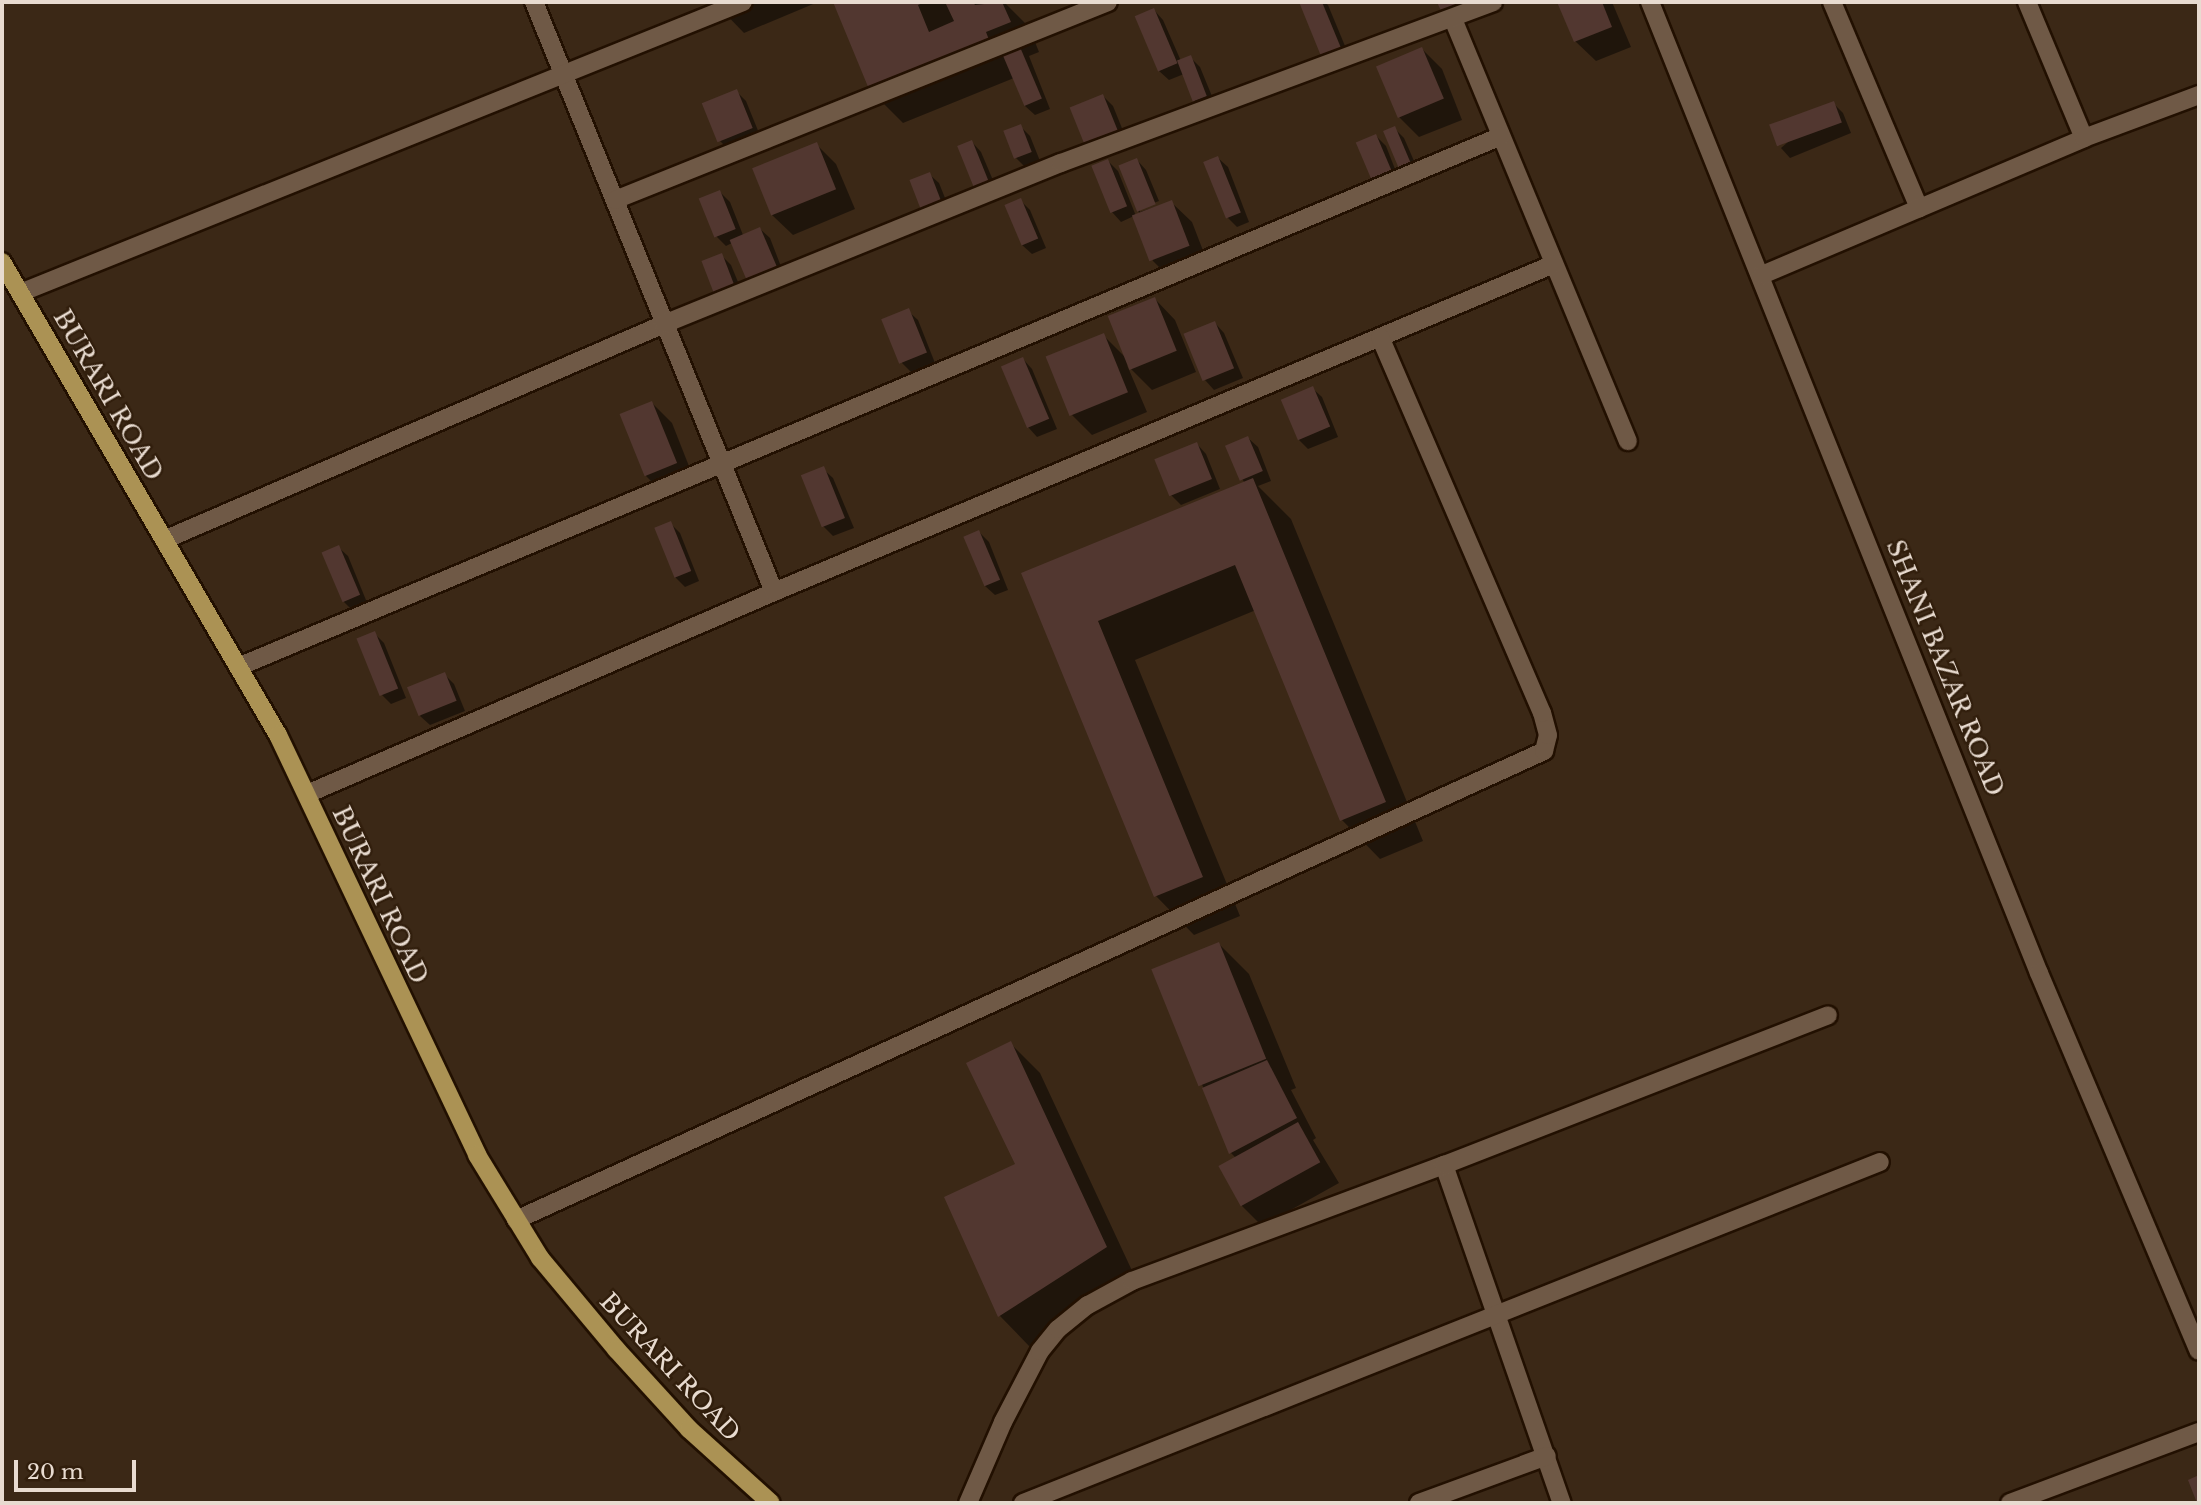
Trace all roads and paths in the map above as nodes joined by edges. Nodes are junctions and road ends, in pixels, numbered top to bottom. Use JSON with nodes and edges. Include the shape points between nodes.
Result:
{"nodes":[{"id":1,"x":534,"y":2,"type":"edge"},
{"id":2,"x":743,"y":2,"type":"edge"},
{"id":3,"x":1108,"y":2,"type":"edge"},
{"id":4,"x":1493,"y":2,"type":"edge"},
{"id":5,"x":1650,"y":2,"type":"edge"},
{"id":6,"x":1832,"y":2,"type":"edge"},
{"id":7,"x":2027,"y":2,"type":"edge"},
{"id":8,"x":1453,"y":19,"type":"junction"},
{"id":9,"x":565,"y":74,"type":"junction"},
{"id":10,"x":2199,"y":95,"type":"edge"},
{"id":11,"x":1501,"y":136,"type":"junction"},
{"id":12,"x":2084,"y":138,"type":"junction"},
{"id":13,"x":615,"y":200,"type":"junction"},
{"id":14,"x":1919,"y":208,"type":"junction"},
{"id":15,"x":2,"y":262,"type":"edge"},
{"id":16,"x":1554,"y":264,"type":"junction"},
{"id":17,"x":1762,"y":275,"type":"junction"},
{"id":18,"x":20,"y":293,"type":"junction"},
{"id":19,"x":664,"y":324,"type":"junction"},
{"id":20,"x":1380,"y":337,"type":"junction"},
{"id":21,"x":1628,"y":441,"type":"dead end"},
{"id":22,"x":720,"y":464,"type":"junction"},
{"id":23,"x":164,"y":541,"type":"junction"},
{"id":24,"x":774,"y":592,"type":"junction"},
{"id":25,"x":238,"y":667,"type":"junction"},
{"id":26,"x":307,"y":794,"type":"junction"},
{"id":27,"x":1828,"y":1015,"type":"dead end"},
{"id":28,"x":1880,"y":1161,"type":"dead end"},
{"id":29,"x":1444,"y":1165,"type":"junction"},
{"id":30,"x":516,"y":1220,"type":"junction"},
{"id":31,"x":1498,"y":1314,"type":"junction"},
{"id":32,"x":2199,"y":1351,"type":"edge"},
{"id":33,"x":2199,"y":1432,"type":"edge"},
{"id":34,"x":1547,"y":1456,"type":"junction"},
{"id":35,"x":771,"y":1503,"type":"edge"},
{"id":36,"x":968,"y":1503,"type":"edge"},
{"id":37,"x":1023,"y":1503,"type":"edge"},
{"id":38,"x":1419,"y":1503,"type":"edge"},
{"id":39,"x":1562,"y":1503,"type":"edge"},
{"id":40,"x":2010,"y":1503,"type":"edge"}],
"edges":[{"from":1,"to":9,"type":"street"},
{"from":2,"to":9,"type":"street"},
{"from":3,"to":13,"type":"street"},
{"from":4,"to":8,"type":"street"},
{"from":5,"to":17,"type":"street","name":"SHANI BAZAR ROAD"},
{"from":6,"to":14,"type":"street"},
{"from":7,"to":12,"type":"street"},
{"from":8,"to":11,"type":"street"},
{"from":8,"to":19,"type":"street","via":[[1062,163]]},
{"from":9,"to":13,"type":"street"},
{"from":9,"to":18,"type":"street"},
{"from":10,"to":12,"type":"street"},
{"from":11,"to":16,"type":"street"},
{"from":11,"to":22,"type":"street"},
{"from":12,"to":14,"type":"street"},
{"from":13,"to":19,"type":"street"},
{"from":14,"to":17,"type":"street"},
{"from":15,"to":18,"type":"main road","name":"BURARI ROAD"},
{"from":16,"to":20,"type":"street"},
{"from":16,"to":21,"type":"street"},
{"from":17,"to":32,"type":"street","name":"SHANI BAZAR ROAD","via":[[2039,973]]},
{"from":18,"to":23,"type":"main road","name":"BURARI ROAD"},
{"from":19,"to":22,"type":"street"},
{"from":19,"to":23,"type":"street"},
{"from":20,"to":24,"type":"street"},
{"from":20,"to":30,"type":"street","via":[[1542,713],[1548,734],[1544,751]]},
{"from":22,"to":24,"type":"street"},
{"from":22,"to":25,"type":"street"},
{"from":23,"to":25,"type":"main road","name":"BURARI ROAD"},
{"from":24,"to":26,"type":"street"},
{"from":25,"to":26,"type":"main road","name":"BURARI ROAD"},
{"from":26,"to":30,"type":"main road","name":"BURARI ROAD","via":[[421,1043],[477,1155]]},
{"from":27,"to":29,"type":"street"},
{"from":28,"to":31,"type":"street"},
{"from":29,"to":31,"type":"street"},
{"from":29,"to":36,"type":"street","via":[[1132,1281],[1088,1305],[1040,1351]]},
{"from":30,"to":35,"type":"main road","name":"BURARI ROAD","via":[[540,1258],[688,1429]]},
{"from":31,"to":34,"type":"street"},
{"from":31,"to":37,"type":"street"},
{"from":33,"to":40,"type":"street"},
{"from":34,"to":38,"type":"street"},
{"from":34,"to":39,"type":"street"}]}
